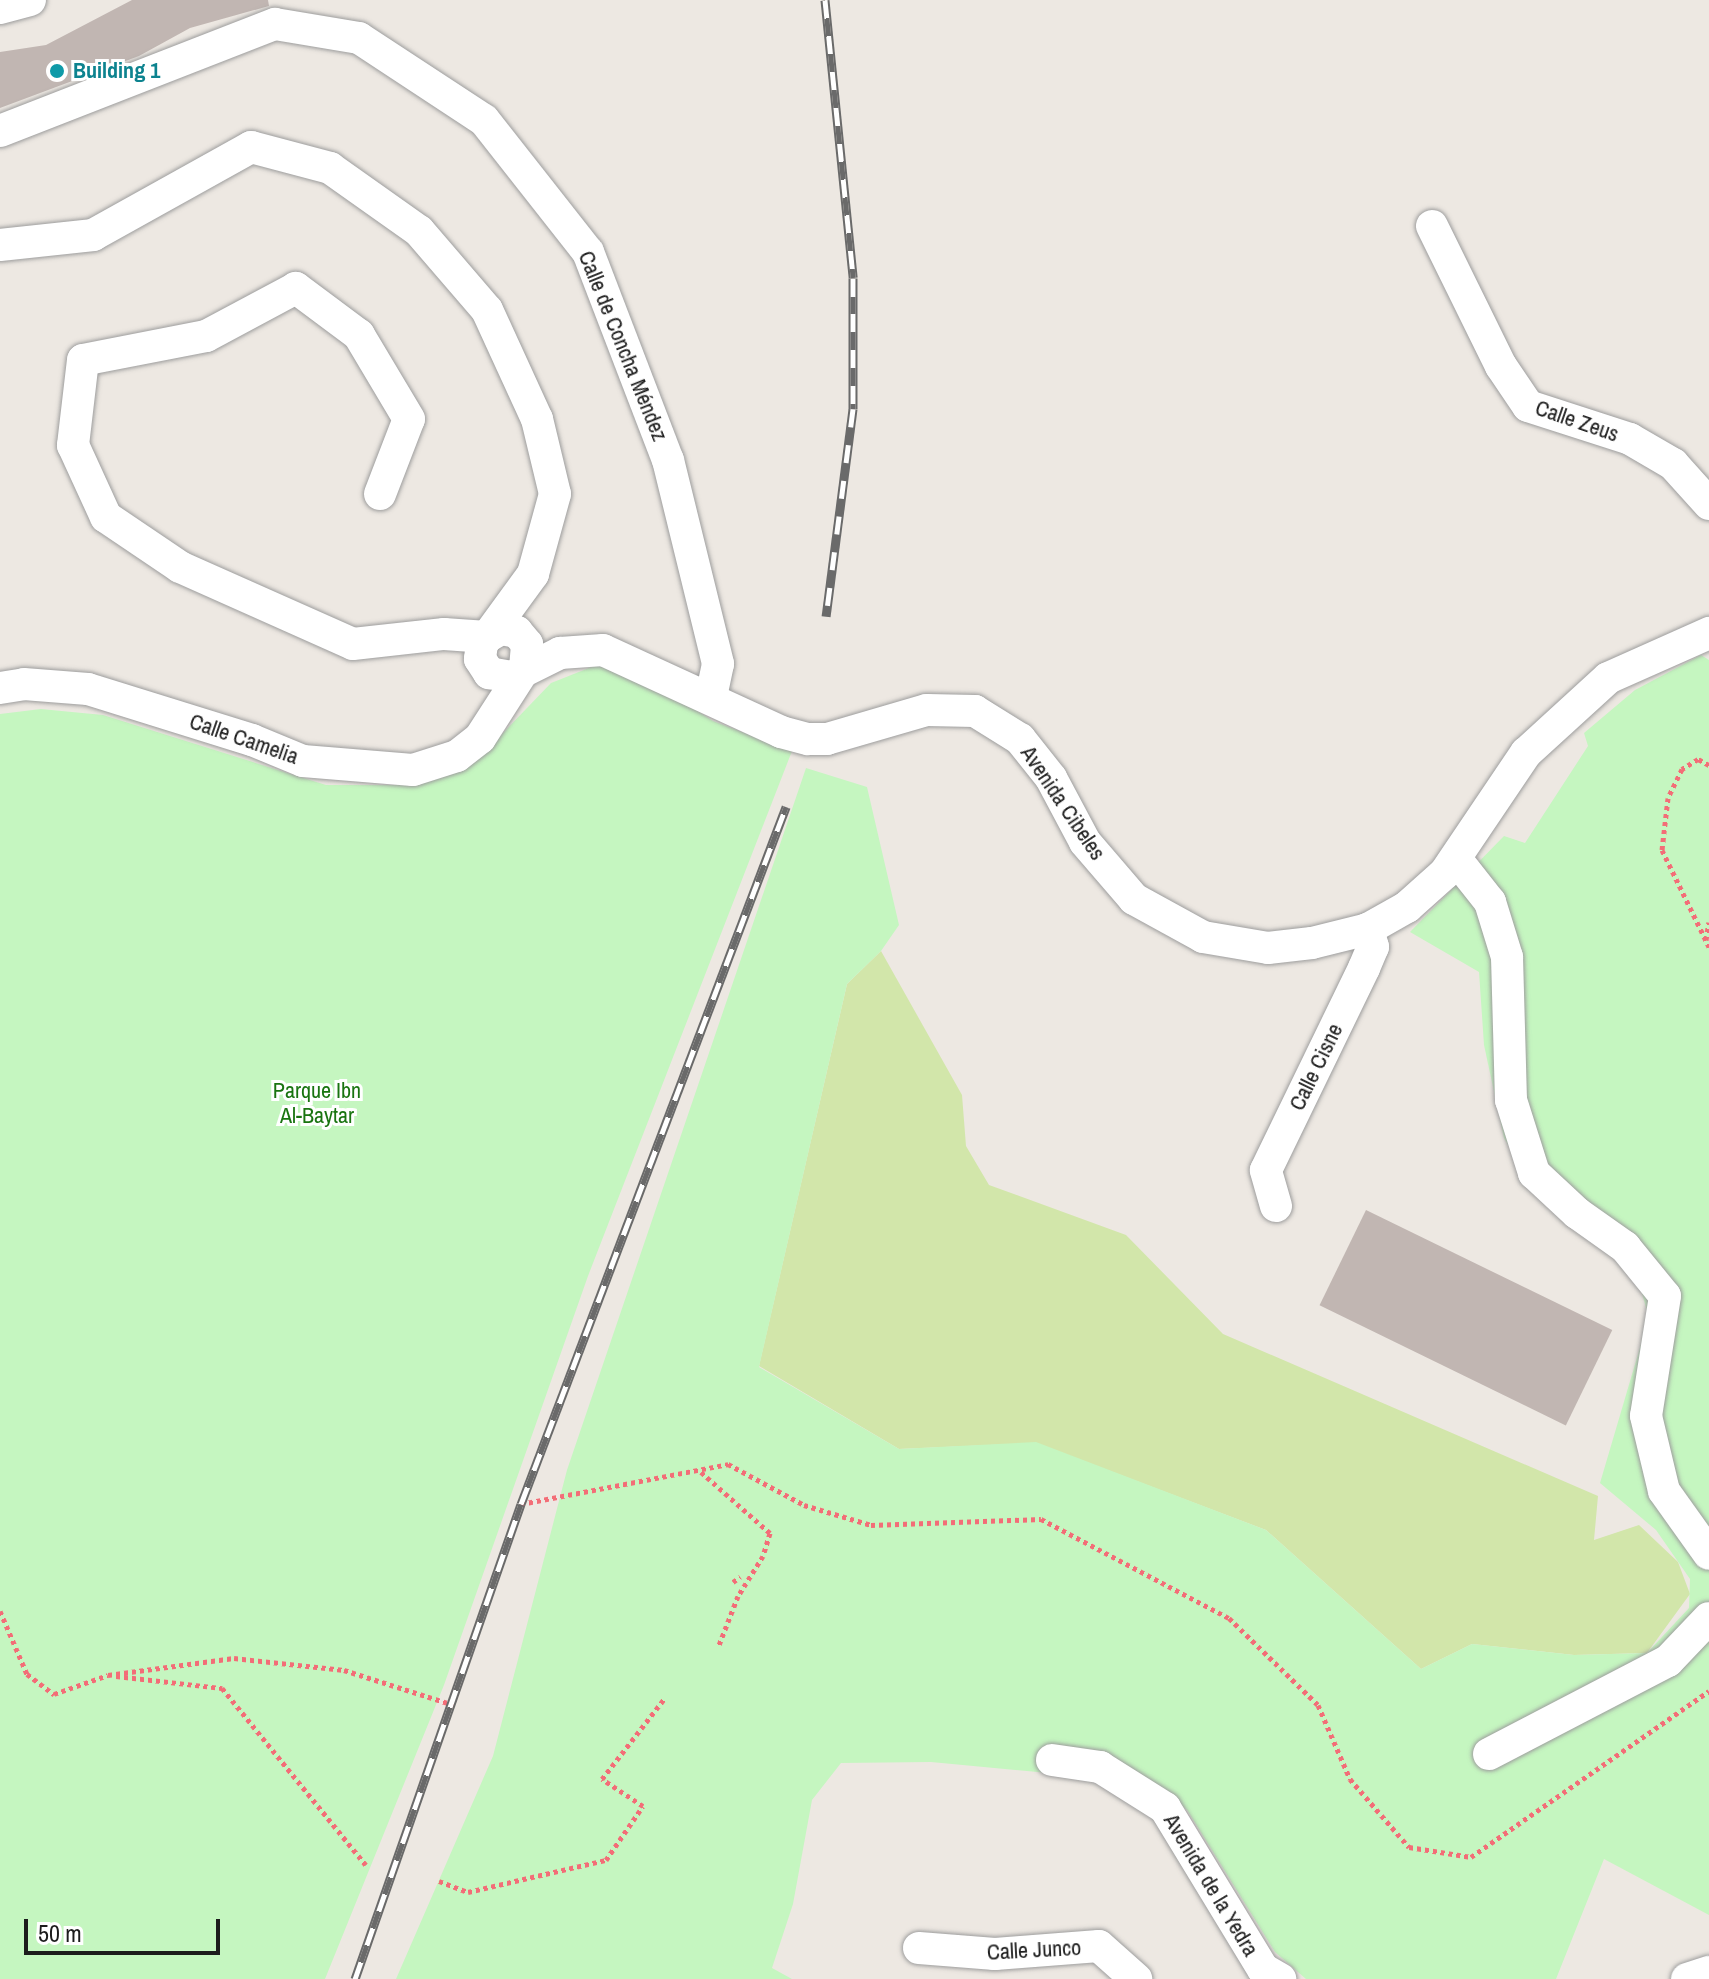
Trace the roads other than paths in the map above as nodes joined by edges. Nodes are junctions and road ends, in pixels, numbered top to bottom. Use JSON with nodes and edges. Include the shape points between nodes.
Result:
{"nodes":[{"id":1,"x":30,"y":0,"type":"edge"},
{"id":2,"x":0,"y":8,"type":"edge"},
{"id":3,"x":0,"y":131,"type":"edge"},
{"id":4,"x":1432,"y":226,"type":"dead end"},
{"id":5,"x":0,"y":245,"type":"edge"},
{"id":6,"x":380,"y":494,"type":"dead end"},
{"id":7,"x":1709,"y":504,"type":"edge"},
{"id":8,"x":1709,"y":633,"type":"edge"},
{"id":9,"x":487,"y":637,"type":"junction"},
{"id":10,"x":519,"y":673,"type":"junction"},
{"id":11,"x":0,"y":688,"type":"edge"},
{"id":12,"x":711,"y":697,"type":"junction"},
{"id":13,"x":1456,"y":859,"type":"junction"},
{"id":14,"x":1368,"y":929,"type":"junction"},
{"id":15,"x":1276,"y":1206,"type":"dead end"},
{"id":16,"x":1709,"y":1554,"type":"edge"},
{"id":17,"x":1709,"y":1618,"type":"edge"},
{"id":18,"x":1489,"y":1754,"type":"dead end"},
{"id":19,"x":1052,"y":1760,"type":"dead end"},
{"id":20,"x":919,"y":1948,"type":"dead end"},
{"id":21,"x":1709,"y":1972,"type":"edge"},
{"id":22,"x":1136,"y":1979,"type":"edge"},
{"id":23,"x":1280,"y":1979,"type":"edge"},
{"id":24,"x":1687,"y":1979,"type":"edge"}],
"edges":[{"from":1,"to":2,"type":"street"},
{"from":3,"to":12,"type":"street","name":"Calle de Concha Méndez","via":[[275,24],[359,38],[484,120],[588,252],[668,460],[718,664]]},
{"from":4,"to":7,"type":"street","name":"Calle Zeus","via":[[1501,366],[1528,406],[1630,439],[1673,464]]},
{"from":5,"to":9,"type":"street","via":[[93,235],[251,147],[330,168],[419,231],[487,310],[537,419],[555,494],[533,574]]},
{"from":6,"to":9,"type":"street","via":[[409,419],[359,335],[296,288],[206,336],[83,360],[73,445],[106,517],[180,567],[353,644],[444,634]]},
{"from":8,"to":13,"type":"street","name":"Avenida Cibeles","via":[[1608,678],[1526,753]]},
{"from":9,"to":10,"type":"street","via":[[480,659],[489,673],[504,679]]},
{"from":10,"to":11,"type":"street","name":"Calle Camelia","via":[[480,738],[457,756],[413,770],[303,761],[88,689],[24,684]]},
{"from":10,"to":12,"type":"street","via":[[560,653],[603,650]]},
{"from":12,"to":14,"type":"street","name":"Avenida Cibeles","via":[[781,732],[808,739],[827,739],[927,710],[975,711],[1020,739],[1051,778],[1085,842],[1134,899],[1203,937],[1268,948]]},
{"from":13,"to":14,"type":"street","name":"Avenida Cibeles","via":[[1407,907]]},
{"from":13,"to":16,"type":"street","via":[[1490,902],[1507,957],[1511,1100],[1534,1173],[1625,1247],[1665,1296],[1646,1416],[1664,1491]]},
{"from":14,"to":15,"type":"street","name":"Calle Cisne","via":[[1373,947],[1266,1170]]},
{"from":17,"to":18,"type":"street","via":[[1668,1661]]},
{"from":19,"to":23,"type":"street","name":"Avenida de la Yedra","via":[[1100,1767],[1165,1808],[1263,1969]]},
{"from":20,"to":22,"type":"street","name":"Calle Junco","via":[[995,1954],[1099,1946]]},
{"from":21,"to":24,"type":"street"}]}
